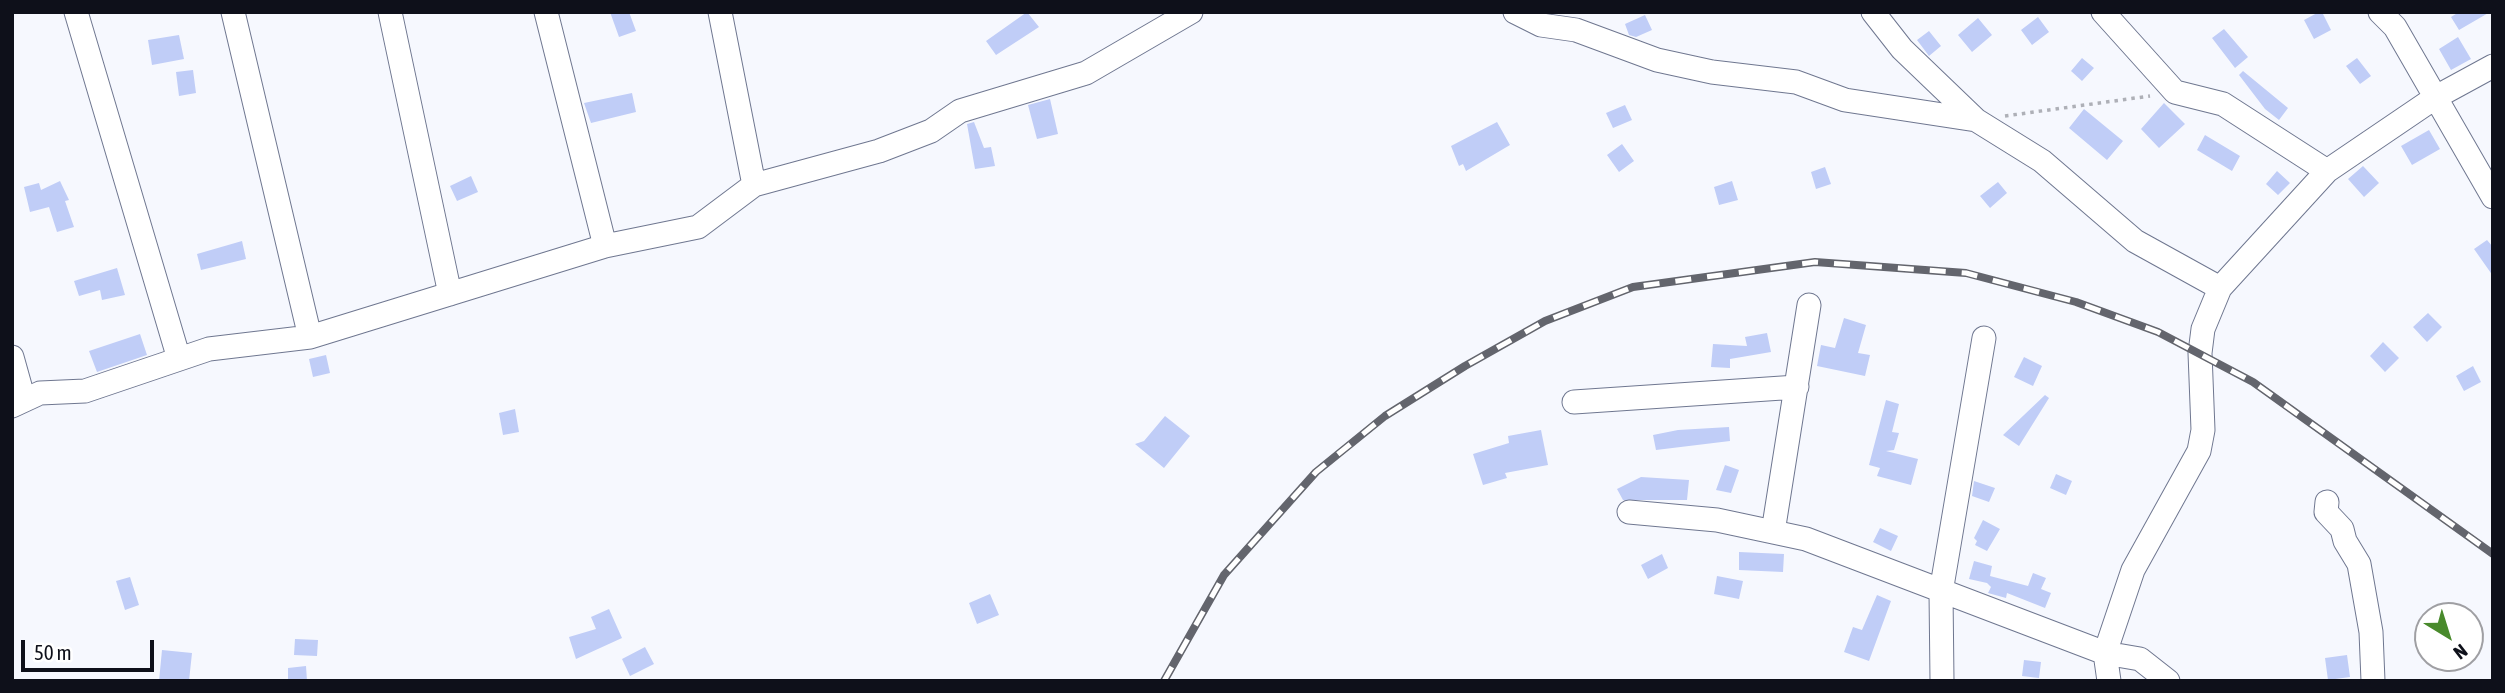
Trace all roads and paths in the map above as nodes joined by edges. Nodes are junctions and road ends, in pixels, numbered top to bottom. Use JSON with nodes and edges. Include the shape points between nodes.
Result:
{"nodes":[{"id":1,"x":76,"y":12,"type":"edge"},
{"id":2,"x":233,"y":12,"type":"edge"},
{"id":3,"x":390,"y":12,"type":"edge"},
{"id":4,"x":547,"y":12,"type":"edge"},
{"id":5,"x":720,"y":12,"type":"edge"},
{"id":6,"x":1191,"y":12,"type":"edge"},
{"id":7,"x":1515,"y":12,"type":"edge"},
{"id":8,"x":1873,"y":12,"type":"edge"},
{"id":9,"x":2103,"y":12,"type":"edge"},
{"id":10,"x":2380,"y":12,"type":"edge"},
{"id":11,"x":2493,"y":66,"type":"edge"},
{"id":12,"x":2175,"y":92,"type":"junction"},
{"id":13,"x":2436,"y":97,"type":"junction"},
{"id":14,"x":1976,"y":120,"type":"junction"},
{"id":15,"x":2327,"y":171,"type":"junction"},
{"id":16,"x":754,"y":185,"type":"junction"},
{"id":17,"x":2493,"y":197,"type":"edge"},
{"id":18,"x":604,"y":246,"type":"junction"},
{"id":19,"x":2220,"y":288,"type":"junction"},
{"id":20,"x":450,"y":294,"type":"junction"},
{"id":21,"x":1809,"y":305,"type":"dead end"},
{"id":22,"x":310,"y":337,"type":"junction"},
{"id":23,"x":1984,"y":338,"type":"dead end"},
{"id":24,"x":12,"y":357,"type":"edge"},
{"id":25,"x":179,"y":359,"type":"junction"},
{"id":26,"x":1797,"y":387,"type":"junction"},
{"id":27,"x":1574,"y":402,"type":"dead end"},
{"id":28,"x":18,"y":403,"type":"edge"},
{"id":29,"x":2327,"y":502,"type":"dead end"},
{"id":30,"x":1629,"y":512,"type":"dead end"},
{"id":31,"x":1773,"y":532,"type":"junction"},
{"id":32,"x":1941,"y":592,"type":"junction"},
{"id":33,"x":2105,"y":653,"type":"junction"},
{"id":34,"x":1942,"y":681,"type":"edge"},
{"id":35,"x":2109,"y":681,"type":"edge"},
{"id":36,"x":2168,"y":681,"type":"edge"},
{"id":37,"x":2373,"y":681,"type":"edge"}],
"edges":[{"from":1,"to":25,"type":"street"},
{"from":2,"to":22,"type":"street"},
{"from":3,"to":20,"type":"street"},
{"from":4,"to":18,"type":"street"},
{"from":5,"to":16,"type":"street"},
{"from":6,"to":16,"type":"street","via":[[1086,73],[960,111],[930,131],[879,151]]},
{"from":7,"to":14,"type":"street","via":[[1541,25],[1576,30],[1657,60],[1796,82],[1844,100]]},
{"from":8,"to":14,"type":"street","via":[[1902,49]]},
{"from":9,"to":12,"type":"street"},
{"from":10,"to":13,"type":"street","via":[[2395,27]]},
{"from":11,"to":13,"type":"street"},
{"from":12,"to":14,"type":"path"},
{"from":12,"to":15,"type":"street","via":[[2223,104]]},
{"from":13,"to":15,"type":"street"},
{"from":13,"to":17,"type":"street"},
{"from":14,"to":19,"type":"street","via":[[2042,161],[2135,240]]},
{"from":15,"to":19,"type":"street"},
{"from":16,"to":18,"type":"street","via":[[698,227]]},
{"from":18,"to":20,"type":"street"},
{"from":19,"to":33,"type":"street","via":[[2203,329],[2199,451],[2133,570]]},
{"from":20,"to":22,"type":"street"},
{"from":21,"to":26,"type":"street"},
{"from":22,"to":25,"type":"street","via":[[209,349]]},
{"from":23,"to":32,"type":"street"},
{"from":24,"to":28,"type":"street"},
{"from":25,"to":28,"type":"street","via":[[85,391],[40,393]]},
{"from":26,"to":27,"type":"street"},
{"from":26,"to":31,"type":"street"},
{"from":29,"to":37,"type":"street","via":[[2326,512],[2342,529],[2359,564],[2371,632]]},
{"from":30,"to":31,"type":"street","via":[[1717,520]]},
{"from":31,"to":32,"type":"street","via":[[1806,539]]},
{"from":32,"to":33,"type":"street"},
{"from":32,"to":34,"type":"street"},
{"from":33,"to":35,"type":"street"},
{"from":33,"to":36,"type":"street","via":[[2140,659]]}]}
